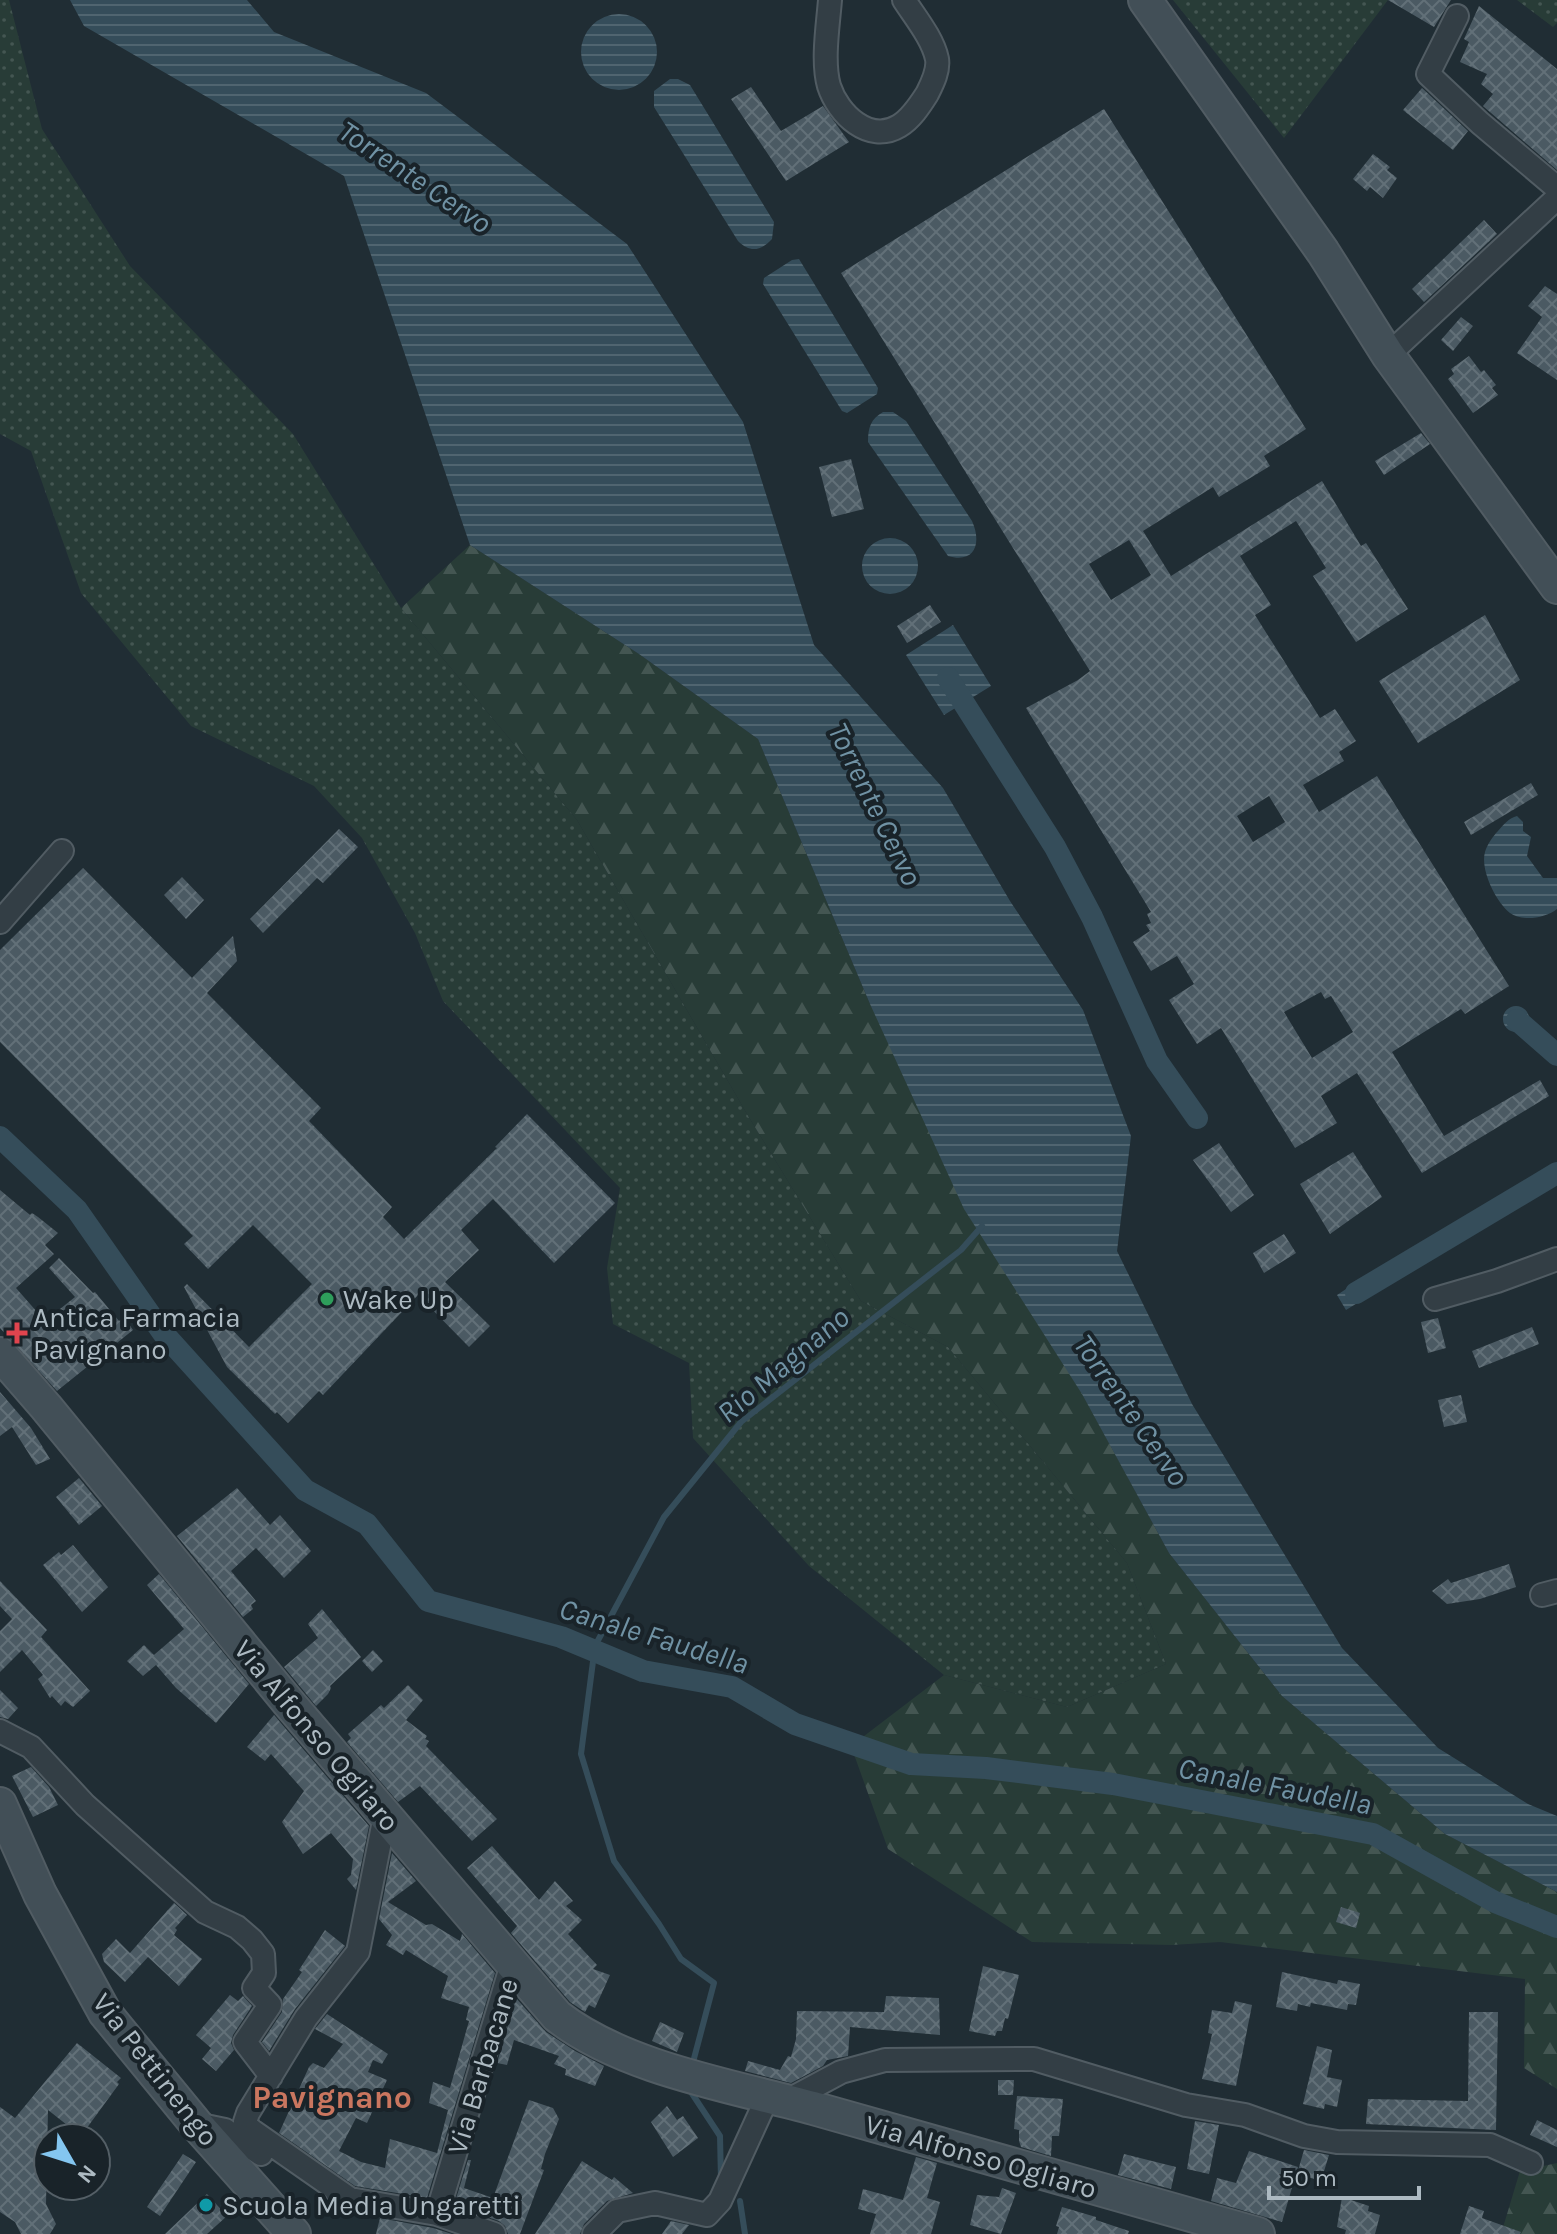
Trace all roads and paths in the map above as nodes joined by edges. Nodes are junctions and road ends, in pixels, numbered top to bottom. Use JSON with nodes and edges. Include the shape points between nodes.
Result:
{"nodes":[{"id":1,"x":830,"y":0,"type":"edge"},
{"id":2,"x":904,"y":0,"type":"edge"},
{"id":3,"x":1145,"y":0,"type":"edge"},
{"id":4,"x":1457,"y":16,"type":"dead end"},
{"id":5,"x":1557,"y":188,"type":"edge"},
{"id":6,"x":1557,"y":198,"type":"edge"},
{"id":7,"x":1388,"y":355,"type":"junction"},
{"id":8,"x":1557,"y":587,"type":"edge"},
{"id":9,"x":62,"y":851,"type":"dead end"},
{"id":10,"x":0,"y":922,"type":"edge"},
{"id":11,"x":1557,"y":1259,"type":"edge"},
{"id":12,"x":1435,"y":1299,"type":"dead end"},
{"id":13,"x":0,"y":1354,"type":"edge"},
{"id":14,"x":0,"y":1731,"type":"edge"},
{"id":15,"x":0,"y":1804,"type":"edge"},
{"id":16,"x":385,"y":1816,"type":"junction"},
{"id":17,"x":512,"y":1964,"type":"junction"},
{"id":18,"x":271,"y":2076,"type":"junction"},
{"id":19,"x":777,"y":2099,"type":"junction"},
{"id":20,"x":196,"y":2124,"type":"junction"},
{"id":21,"x":1531,"y":2163,"type":"dead end"},
{"id":22,"x":350,"y":2199,"type":"junction"},
{"id":23,"x":437,"y":2214,"type":"junction"},
{"id":24,"x":294,"y":2234,"type":"edge"},
{"id":25,"x":494,"y":2234,"type":"edge"},
{"id":26,"x":594,"y":2234,"type":"edge"},
{"id":27,"x":1258,"y":2234,"type":"edge"}],
"edges":[{"from":1,"to":2,"type":"street","via":[[829,85],[852,122],[875,132],[898,127],[918,109],[933,83],[937,61]]},
{"from":3,"to":7,"type":"main road","via":[[1323,252]]},
{"from":4,"to":5,"type":"street","via":[[1428,74]]},
{"from":6,"to":7,"type":"street"},
{"from":7,"to":8,"type":"main road"},
{"from":9,"to":10,"type":"street"},
{"from":11,"to":12,"type":"street"},
{"from":13,"to":16,"type":"main road","name":"Via Alfonso Ogliaro"},
{"from":14,"to":18,"type":"street","via":[[31,1747],[95,1815],[205,1912],[237,1927],[263,1954],[264,1973],[254,1988],[270,2005],[245,2042]]},
{"from":15,"to":20,"type":"main road","name":"Via Pettinengo","via":[[40,1894],[105,2013]]},
{"from":16,"to":17,"type":"main road","name":"Via Alfonso Ogliaro"},
{"from":16,"to":18,"type":"street","via":[[358,1952],[306,2018]]},
{"from":17,"to":19,"type":"main road","name":"Via Alfonso Ogliaro","via":[[579,2034],[626,2055]]},
{"from":17,"to":23,"type":"street","name":"Via Barbacane"},
{"from":18,"to":22,"type":"street","via":[[245,2122]]},
{"from":19,"to":21,"type":"street","via":[[885,2060],[1034,2059],[1186,2105],[1245,2115],[1304,2136],[1337,2142],[1490,2145]]},
{"from":19,"to":26,"type":"street","via":[[707,2215],[655,2203],[617,2211]]},
{"from":19,"to":27,"type":"main road","name":"Via Alfonso Ogliaro"},
{"from":20,"to":22,"type":"street","via":[[225,2130],[285,2171]]},
{"from":20,"to":24,"type":"main road","name":"Via Pettinengo"},
{"from":22,"to":23,"type":"street"},
{"from":23,"to":25,"type":"street"}]}
